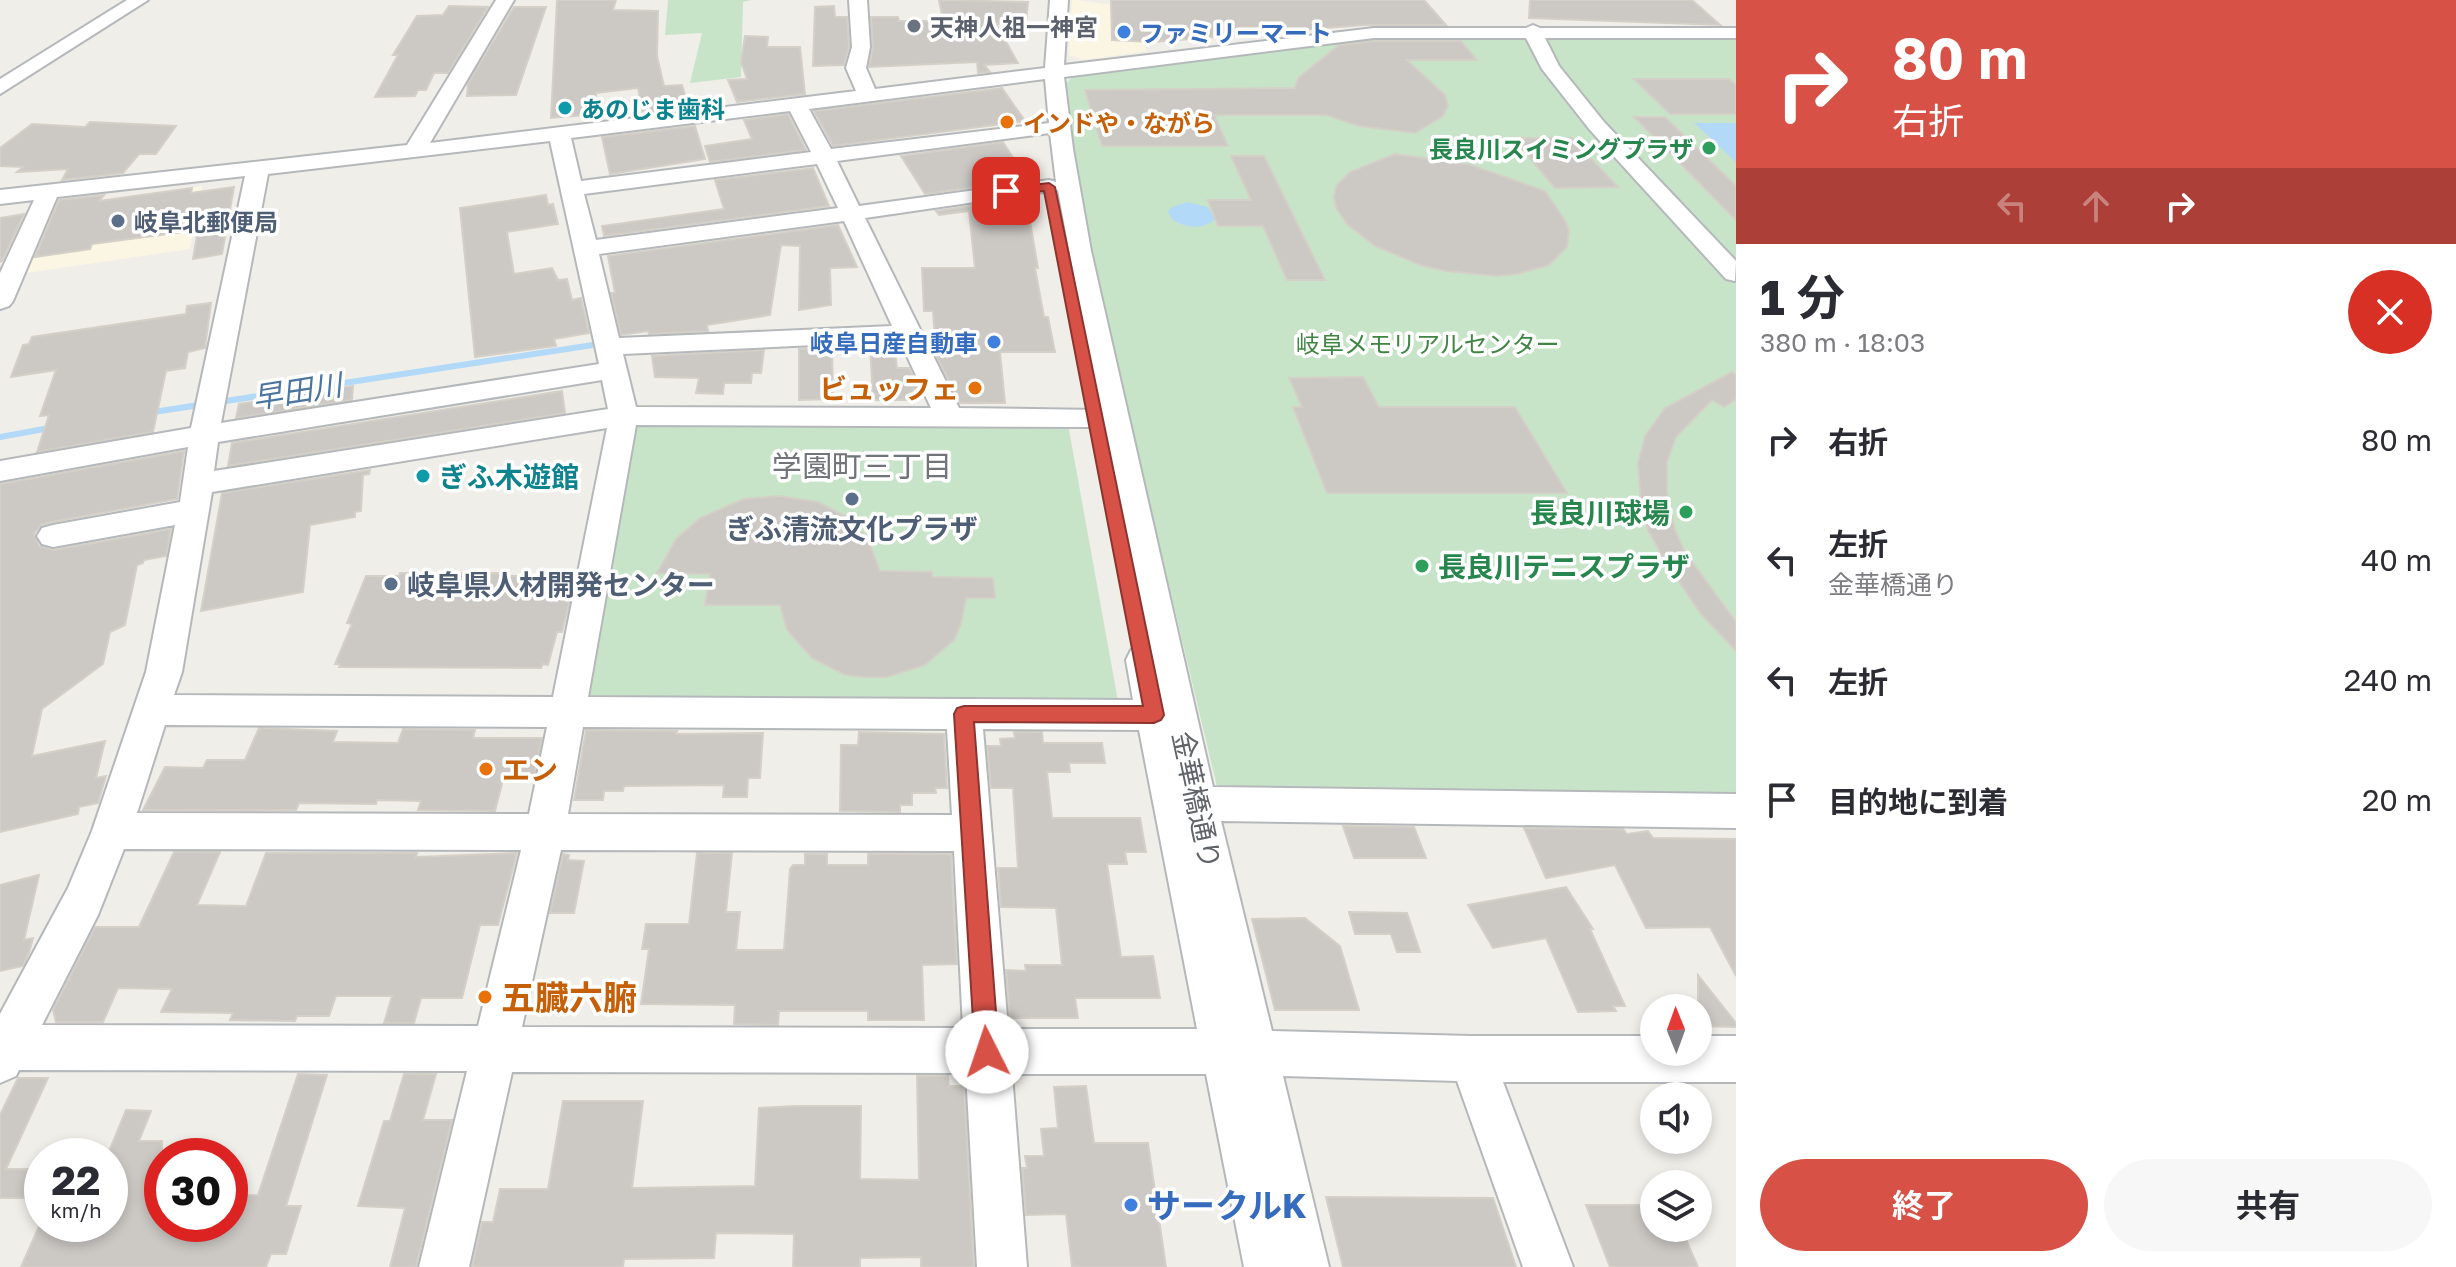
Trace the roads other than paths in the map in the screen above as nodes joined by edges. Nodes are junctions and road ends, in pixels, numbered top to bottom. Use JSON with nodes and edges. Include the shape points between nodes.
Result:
{"nodes":[{"id":1,"x":139,"y":0,"type":"edge"},
{"id":2,"x":505,"y":0,"type":"edge"},
{"id":3,"x":858,"y":0,"type":"edge"},
{"id":4,"x":1047,"y":0,"type":"edge"},
{"id":5,"x":1059,"y":0,"type":"edge"},
{"id":6,"x":1533,"y":30,"type":"junction"},
{"id":7,"x":1480,"y":31,"type":"junction"},
{"id":8,"x":1736,"y":33,"type":"edge"},
{"id":9,"x":1548,"y":67,"type":"junction"},
{"id":10,"x":1047,"y":73,"type":"junction"},
{"id":11,"x":0,"y":88,"type":"edge"},
{"id":12,"x":867,"y":94,"type":"junction"},
{"id":13,"x":795,"y":102,"type":"junction"},
{"id":14,"x":1044,"y":128,"type":"junction"},
{"id":15,"x":559,"y":133,"type":"junction"},
{"id":16,"x":415,"y":150,"type":"junction"},
{"id":17,"x":824,"y":156,"type":"junction"},
{"id":18,"x":258,"y":167,"type":"junction"},
{"id":19,"x":1049,"y":187,"type":"junction"},
{"id":20,"x":572,"y":189,"type":"junction"},
{"id":21,"x":48,"y":193,"type":"junction"},
{"id":22,"x":0,"y":197,"type":"edge"},
{"id":23,"x":851,"y":212,"type":"junction"},
{"id":24,"x":585,"y":249,"type":"junction"},
{"id":25,"x":1735,"y":274,"type":"edge"},
{"id":26,"x":0,"y":301,"type":"edge"},
{"id":27,"x":908,"y":333,"type":"junction"},
{"id":28,"x":611,"y":358,"type":"junction"},
{"id":29,"x":209,"y":414,"type":"junction"},
{"id":30,"x":624,"y":416,"type":"junction"},
{"id":31,"x":949,"y":417,"type":"junction"},
{"id":32,"x":1093,"y":418,"type":"junction"},
{"id":33,"x":0,"y":471,"type":"edge"},
{"id":34,"x":196,"y":497,"type":"junction"},
{"id":35,"x":53,"y":536,"type":"dead end"},
{"id":36,"x":152,"y":710,"type":"junction"},
{"id":37,"x":569,"y":712,"type":"junction"},
{"id":38,"x":964,"y":714,"type":"junction"},
{"id":39,"x":1154,"y":715,"type":"junction"},
{"id":40,"x":1198,"y":804,"type":"junction"},
{"id":41,"x":1736,"y":811,"type":"edge"},
{"id":42,"x":112,"y":831,"type":"junction"},
{"id":43,"x":545,"y":832,"type":"junction"},
{"id":44,"x":972,"y":833,"type":"junction"},
{"id":45,"x":3,"y":1050,"type":"edge"},
{"id":46,"x":492,"y":1050,"type":"junction"},
{"id":47,"x":987,"y":1052,"type":"junction"},
{"id":48,"x":1239,"y":1052,"type":"junction"},
{"id":49,"x":1472,"y":1059,"type":"junction"},
{"id":50,"x":1736,"y":1059,"type":"edge"},
{"id":51,"x":444,"y":1267,"type":"edge"},
{"id":52,"x":1002,"y":1267,"type":"edge"},
{"id":53,"x":1269,"y":1267,"type":"edge"},
{"id":54,"x":1304,"y":1267,"type":"edge"},
{"id":55,"x":1548,"y":1267,"type":"edge"}],
"edges":[{"from":1,"to":11,"type":"street"},
{"from":2,"to":16,"type":"street"},
{"from":3,"to":12,"type":"street","via":[[861,47],[856,68]]},
{"from":4,"to":10,"type":"street","name":"金華橋通り"},
{"from":5,"to":10,"type":"street","name":"金華橋通り"},
{"from":6,"to":7,"type":"street"},
{"from":6,"to":8,"type":"street"},
{"from":6,"to":9,"type":"street"},
{"from":7,"to":9,"type":"street"},
{"from":7,"to":10,"type":"street","via":[[1374,33]]},
{"from":9,"to":25,"type":"street"},
{"from":10,"to":12,"type":"street"},
{"from":10,"to":14,"type":"street","name":"金華橋通り"},
{"from":10,"to":40,"type":"street","name":"金華橋通り","via":[[1079,251]]},
{"from":12,"to":13,"type":"street"},
{"from":13,"to":15,"type":"street"},
{"from":13,"to":17,"type":"street"},
{"from":14,"to":17,"type":"street"},
{"from":14,"to":19,"type":"street","name":"金華橋通り"},
{"from":15,"to":16,"type":"street"},
{"from":15,"to":20,"type":"street"},
{"from":16,"to":18,"type":"street"},
{"from":17,"to":20,"type":"street"},
{"from":17,"to":23,"type":"street"},
{"from":18,"to":21,"type":"street"},
{"from":18,"to":29,"type":"street"},
{"from":19,"to":23,"type":"street"},
{"from":19,"to":32,"type":"street","name":"金華橋通り"},
{"from":20,"to":24,"type":"street"},
{"from":21,"to":22,"type":"street"},
{"from":21,"to":26,"type":"street"},
{"from":23,"to":24,"type":"street"},
{"from":23,"to":27,"type":"street"},
{"from":24,"to":28,"type":"street"},
{"from":27,"to":28,"type":"street"},
{"from":27,"to":31,"type":"street"},
{"from":28,"to":29,"type":"street"},
{"from":28,"to":30,"type":"street"},
{"from":29,"to":33,"type":"street"},
{"from":29,"to":34,"type":"street"},
{"from":30,"to":31,"type":"street"},
{"from":30,"to":34,"type":"street"},
{"from":30,"to":37,"type":"street"},
{"from":31,"to":32,"type":"street"},
{"from":32,"to":39,"type":"street","name":"金華橋通り"},
{"from":34,"to":35,"type":"street"},
{"from":34,"to":36,"type":"street","via":[[164,672]]},
{"from":36,"to":37,"type":"street"},
{"from":36,"to":42,"type":"street"},
{"from":37,"to":38,"type":"street"},
{"from":37,"to":43,"type":"street"},
{"from":38,"to":39,"type":"street"},
{"from":38,"to":44,"type":"street"},
{"from":39,"to":48,"type":"street","name":"金華橋通り"},
{"from":40,"to":41,"type":"street"},
{"from":40,"to":48,"type":"street","name":"金華橋通り"},
{"from":42,"to":43,"type":"street"},
{"from":42,"to":45,"type":"street","via":[[83,901]]},
{"from":43,"to":44,"type":"street"},
{"from":43,"to":46,"type":"street"},
{"from":44,"to":47,"type":"street"},
{"from":45,"to":46,"type":"street"},
{"from":46,"to":47,"type":"street"},
{"from":46,"to":51,"type":"street"},
{"from":47,"to":48,"type":"street"},
{"from":47,"to":52,"type":"street"},
{"from":48,"to":49,"type":"street"},
{"from":48,"to":53,"type":"street","name":"金華橋通り"},
{"from":48,"to":54,"type":"street","name":"金華橋通り"},
{"from":49,"to":50,"type":"street"},
{"from":49,"to":55,"type":"street"}]}
